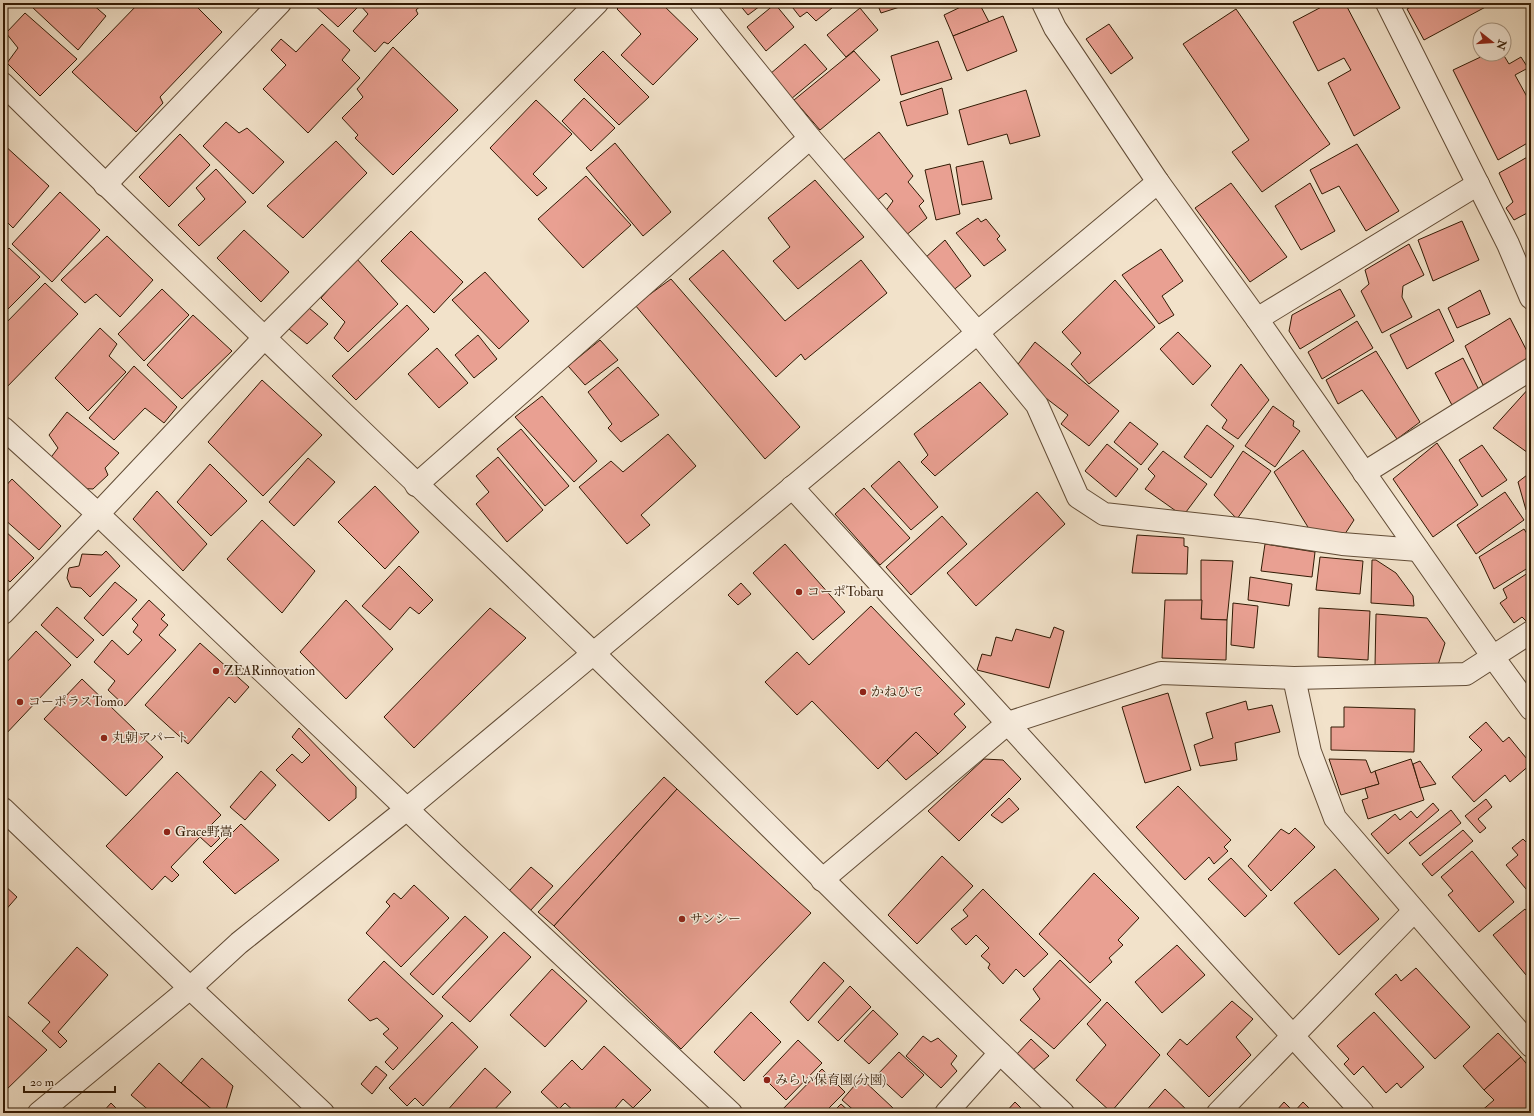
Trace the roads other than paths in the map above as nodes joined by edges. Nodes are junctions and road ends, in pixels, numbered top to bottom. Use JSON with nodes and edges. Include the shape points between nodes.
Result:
{"nodes":[{"id":1,"x":280,"y":3,"type":"edge"},
{"id":2,"x":597,"y":3,"type":"edge"},
{"id":3,"x":701,"y":3,"type":"edge"},
{"id":4,"x":1043,"y":3,"type":"edge"},
{"id":5,"x":1387,"y":3,"type":"edge"},
{"id":6,"x":3,"y":84,"type":"edge"},
{"id":7,"x":810,"y":138,"type":"junction"},
{"id":8,"x":1158,"y":182,"type":"junction"},
{"id":9,"x":105,"y":184,"type":"junction"},
{"id":10,"x":1478,"y":184,"type":"junction"},
{"id":11,"x":1531,"y":298,"type":"edge"},
{"id":12,"x":1257,"y":319,"type":"junction"},
{"id":13,"x":977,"y":332,"type":"junction"},
{"id":14,"x":265,"y":337,"type":"junction"},
{"id":15,"x":1531,"y":369,"type":"edge"},
{"id":16,"x":3,"y":428,"type":"edge"},
{"id":17,"x":1364,"y":473,"type":"junction"},
{"id":18,"x":416,"y":485,"type":"junction"},
{"id":19,"x":792,"y":487,"type":"junction"},
{"id":20,"x":98,"y":514,"type":"junction"},
{"id":21,"x":1418,"y":550,"type":"junction"},
{"id":22,"x":3,"y":613,"type":"edge"},
{"id":23,"x":1531,"y":632,"type":"edge"},
{"id":24,"x":593,"y":654,"type":"junction"},
{"id":25,"x":1493,"y":657,"type":"junction"},
{"id":26,"x":1294,"y":678,"type":"junction"},
{"id":27,"x":1531,"y":709,"type":"edge"},
{"id":28,"x":1008,"y":723,"type":"junction"},
{"id":29,"x":3,"y":809,"type":"edge"},
{"id":30,"x":407,"y":809,"type":"junction"},
{"id":31,"x":822,"y":880,"type":"junction"},
{"id":32,"x":1414,"y":911,"type":"junction"},
{"id":33,"x":190,"y":988,"type":"junction"},
{"id":34,"x":1292,"y":1036,"type":"junction"},
{"id":35,"x":1531,"y":1046,"type":"edge"},
{"id":36,"x":1000,"y":1053,"type":"junction"},
{"id":37,"x":39,"y":1113,"type":"edge"},
{"id":38,"x":323,"y":1113,"type":"edge"},
{"id":39,"x":731,"y":1113,"type":"edge"},
{"id":40,"x":946,"y":1113,"type":"edge"},
{"id":41,"x":1063,"y":1113,"type":"edge"},
{"id":42,"x":1218,"y":1113,"type":"edge"},
{"id":43,"x":1363,"y":1113,"type":"edge"}],
"edges":[{"from":1,"to":9,"type":"street"},
{"from":2,"to":14,"type":"street"},
{"from":3,"to":7,"type":"street"},
{"from":4,"to":8,"type":"street","via":[[1055,28]]},
{"from":5,"to":10,"type":"street"},
{"from":6,"to":9,"type":"street"},
{"from":7,"to":13,"type":"street"},
{"from":7,"to":18,"type":"street"},
{"from":8,"to":12,"type":"street"},
{"from":8,"to":13,"type":"street"},
{"from":9,"to":14,"type":"street"},
{"from":10,"to":11,"type":"street"},
{"from":10,"to":12,"type":"street"},
{"from":12,"to":17,"type":"street"},
{"from":13,"to":19,"type":"street"},
{"from":13,"to":21,"type":"street","via":[[1038,405],[1078,497],[1104,514],[1257,531],[1342,544]]},
{"from":14,"to":18,"type":"street"},
{"from":14,"to":20,"type":"street"},
{"from":15,"to":17,"type":"street"},
{"from":16,"to":20,"type":"street"},
{"from":17,"to":21,"type":"street"},
{"from":18,"to":24,"type":"street"},
{"from":19,"to":24,"type":"street"},
{"from":19,"to":28,"type":"street"},
{"from":20,"to":22,"type":"street"},
{"from":20,"to":30,"type":"street"},
{"from":21,"to":25,"type":"street"},
{"from":23,"to":25,"type":"street"},
{"from":24,"to":30,"type":"street"},
{"from":24,"to":31,"type":"street"},
{"from":25,"to":26,"type":"street","via":[[1466,674]]},
{"from":25,"to":27,"type":"street"},
{"from":26,"to":28,"type":"street","via":[[1162,673]]},
{"from":26,"to":32,"type":"street","via":[[1310,752],[1335,818]]},
{"from":28,"to":31,"type":"street"},
{"from":28,"to":34,"type":"street"},
{"from":29,"to":33,"type":"street"},
{"from":30,"to":33,"type":"street","via":[[239,943]]},
{"from":30,"to":39,"type":"street"},
{"from":31,"to":36,"type":"street"},
{"from":32,"to":34,"type":"street"},
{"from":32,"to":35,"type":"street"},
{"from":33,"to":37,"type":"street"},
{"from":33,"to":38,"type":"street"},
{"from":34,"to":42,"type":"street"},
{"from":34,"to":43,"type":"street"},
{"from":36,"to":40,"type":"street"},
{"from":36,"to":41,"type":"street"}]}
